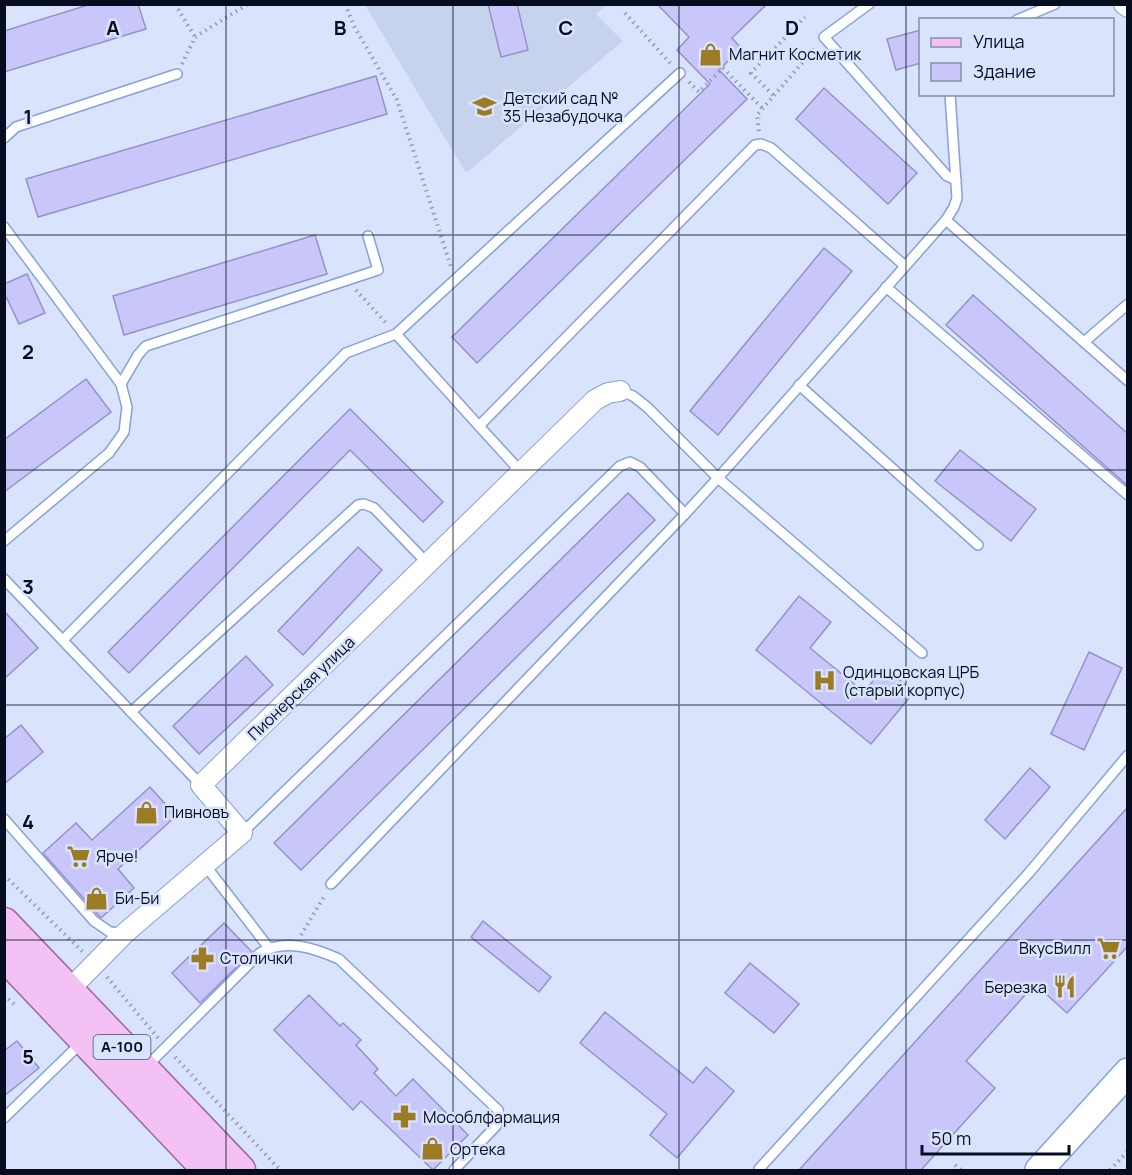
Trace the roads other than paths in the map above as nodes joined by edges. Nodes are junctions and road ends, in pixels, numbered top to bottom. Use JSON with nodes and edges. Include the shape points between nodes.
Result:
{"nodes":[{"id":1,"x":868,"y":4,"type":"edge"},
{"id":2,"x":1055,"y":4,"type":"edge"},
{"id":3,"x":1022,"y":18,"type":"edge"},
{"id":4,"x":680,"y":73,"type":"road end"},
{"id":5,"x":177,"y":74,"type":"road end"},
{"id":6,"x":950,"y":96,"type":"edge"},
{"id":7,"x":4,"y":138,"type":"edge"},
{"id":8,"x":956,"y":180,"type":"junction"},
{"id":9,"x":946,"y":220,"type":"junction"},
{"id":10,"x":4,"y":227,"type":"edge"},
{"id":11,"x":368,"y":236,"type":"dead end"},
{"id":12,"x":905,"y":266,"type":"junction"},
{"id":13,"x":886,"y":287,"type":"junction"},
{"id":14,"x":1128,"y":304,"type":"edge"},
{"id":15,"x":396,"y":334,"type":"junction"},
{"id":16,"x":1084,"y":342,"type":"junction"},
{"id":17,"x":1128,"y":381,"type":"edge"},
{"id":18,"x":121,"y":384,"type":"junction"},
{"id":19,"x":799,"y":385,"type":"junction"},
{"id":20,"x":620,"y":392,"type":"joint"},
{"id":21,"x":479,"y":426,"type":"junction"},
{"id":22,"x":521,"y":472,"type":"junction"},
{"id":23,"x":718,"y":478,"type":"junction"},
{"id":24,"x":1128,"y":495,"type":"edge"},
{"id":25,"x":685,"y":514,"type":"junction"},
{"id":26,"x":4,"y":541,"type":"edge"},
{"id":27,"x":978,"y":545,"type":"dead end"},
{"id":28,"x":428,"y":564,"type":"junction"},
{"id":29,"x":5,"y":580,"type":"edge"},
{"id":30,"x":63,"y":640,"type":"junction"},
{"id":31,"x":922,"y":654,"type":"dead end"},
{"id":32,"x":131,"y":712,"type":"junction"},
{"id":33,"x":1128,"y":755,"type":"edge"},
{"id":34,"x":201,"y":785,"type":"junction"},
{"id":35,"x":4,"y":819,"type":"edge"},
{"id":36,"x":242,"y":833,"type":"junction"},
{"id":37,"x":205,"y":865,"type":"junction"},
{"id":38,"x":331,"y":884,"type":"road end"},
{"id":39,"x":4,"y":923,"type":"edge"},
{"id":40,"x":125,"y":933,"type":"junction"},
{"id":41,"x":269,"y":948,"type":"junction"},
{"id":42,"x":4,"y":955,"type":"edge"},
{"id":43,"x":68,"y":991,"type":"junction"},
{"id":44,"x":84,"y":1040,"type":"junction"},
{"id":45,"x":143,"y":1070,"type":"junction"},
{"id":46,"x":1128,"y":1072,"type":"edge"},
{"id":47,"x":4,"y":1118,"type":"edge"},
{"id":48,"x":759,"y":1169,"type":"edge"},
{"id":49,"x":208,"y":1170,"type":"edge"},
{"id":50,"x":240,"y":1170,"type":"edge"},
{"id":51,"x":454,"y":1170,"type":"edge"},
{"id":52,"x":1039,"y":1170,"type":"edge"}],
"edges":[{"from":1,"to":8,"type":"lane","via":[[824,37],[947,176]]},
{"from":2,"to":3,"type":"lane"},
{"from":4,"to":15,"type":"lane"},
{"from":5,"to":7,"type":"lane","via":[[16,127]]},
{"from":6,"to":8,"type":"lane"},
{"from":8,"to":9,"type":"lane","via":[[957,198]]},
{"from":9,"to":12,"type":"lane"},
{"from":9,"to":16,"type":"lane"},
{"from":10,"to":18,"type":"lane"},
{"from":11,"to":18,"type":"lane","via":[[378,270],[146,345]]},
{"from":12,"to":13,"type":"lane"},
{"from":12,"to":21,"type":"lane","via":[[771,148],[761,144],[750,148]]},
{"from":13,"to":19,"type":"lane"},
{"from":13,"to":24,"type":"lane"},
{"from":14,"to":16,"type":"lane"},
{"from":15,"to":21,"type":"lane"},
{"from":15,"to":30,"type":"lane","via":[[346,353]]},
{"from":16,"to":17,"type":"lane"},
{"from":18,"to":26,"type":"lane","via":[[127,407],[124,432],[110,453]]},
{"from":19,"to":23,"type":"lane"},
{"from":19,"to":27,"type":"lane"},
{"from":20,"to":22,"type":"street","name":"Пионерская улица","via":[[595,400]]},
{"from":20,"to":23,"type":"lane","via":[[647,407]]},
{"from":21,"to":22,"type":"lane"},
{"from":22,"to":28,"type":"street","name":"Пионерская улица"},
{"from":23,"to":25,"type":"lane"},
{"from":23,"to":31,"type":"lane"},
{"from":25,"to":36,"type":"lane","via":[[636,463],[620,466]]},
{"from":25,"to":38,"type":"lane"},
{"from":28,"to":32,"type":"lane","via":[[374,508],[358,505]]},
{"from":28,"to":34,"type":"street","name":"Пионерская улица"},
{"from":29,"to":30,"type":"lane"},
{"from":30,"to":32,"type":"lane"},
{"from":32,"to":34,"type":"lane"},
{"from":33,"to":48,"type":"lane","via":[[1028,874]]},
{"from":34,"to":36,"type":"street"},
{"from":35,"to":40,"type":"lane","via":[[94,921],[110,932]]},
{"from":36,"to":37,"type":"street"},
{"from":37,"to":40,"type":"street"},
{"from":37,"to":41,"type":"lane"},
{"from":39,"to":43,"type":"main road","number":"А-100"},
{"from":40,"to":43,"type":"street"},
{"from":41,"to":45,"type":"lane"},
{"from":41,"to":51,"type":"lane","via":[[295,946],[339,959],[498,1110],[496,1126]]},
{"from":42,"to":44,"type":"main road","number":"А-100"},
{"from":43,"to":45,"type":"main road","number":"А-100"},
{"from":44,"to":47,"type":"lane"},
{"from":44,"to":49,"type":"main road","number":"А-100"},
{"from":45,"to":50,"type":"main road","number":"А-100"},
{"from":46,"to":52,"type":"street"}]}
